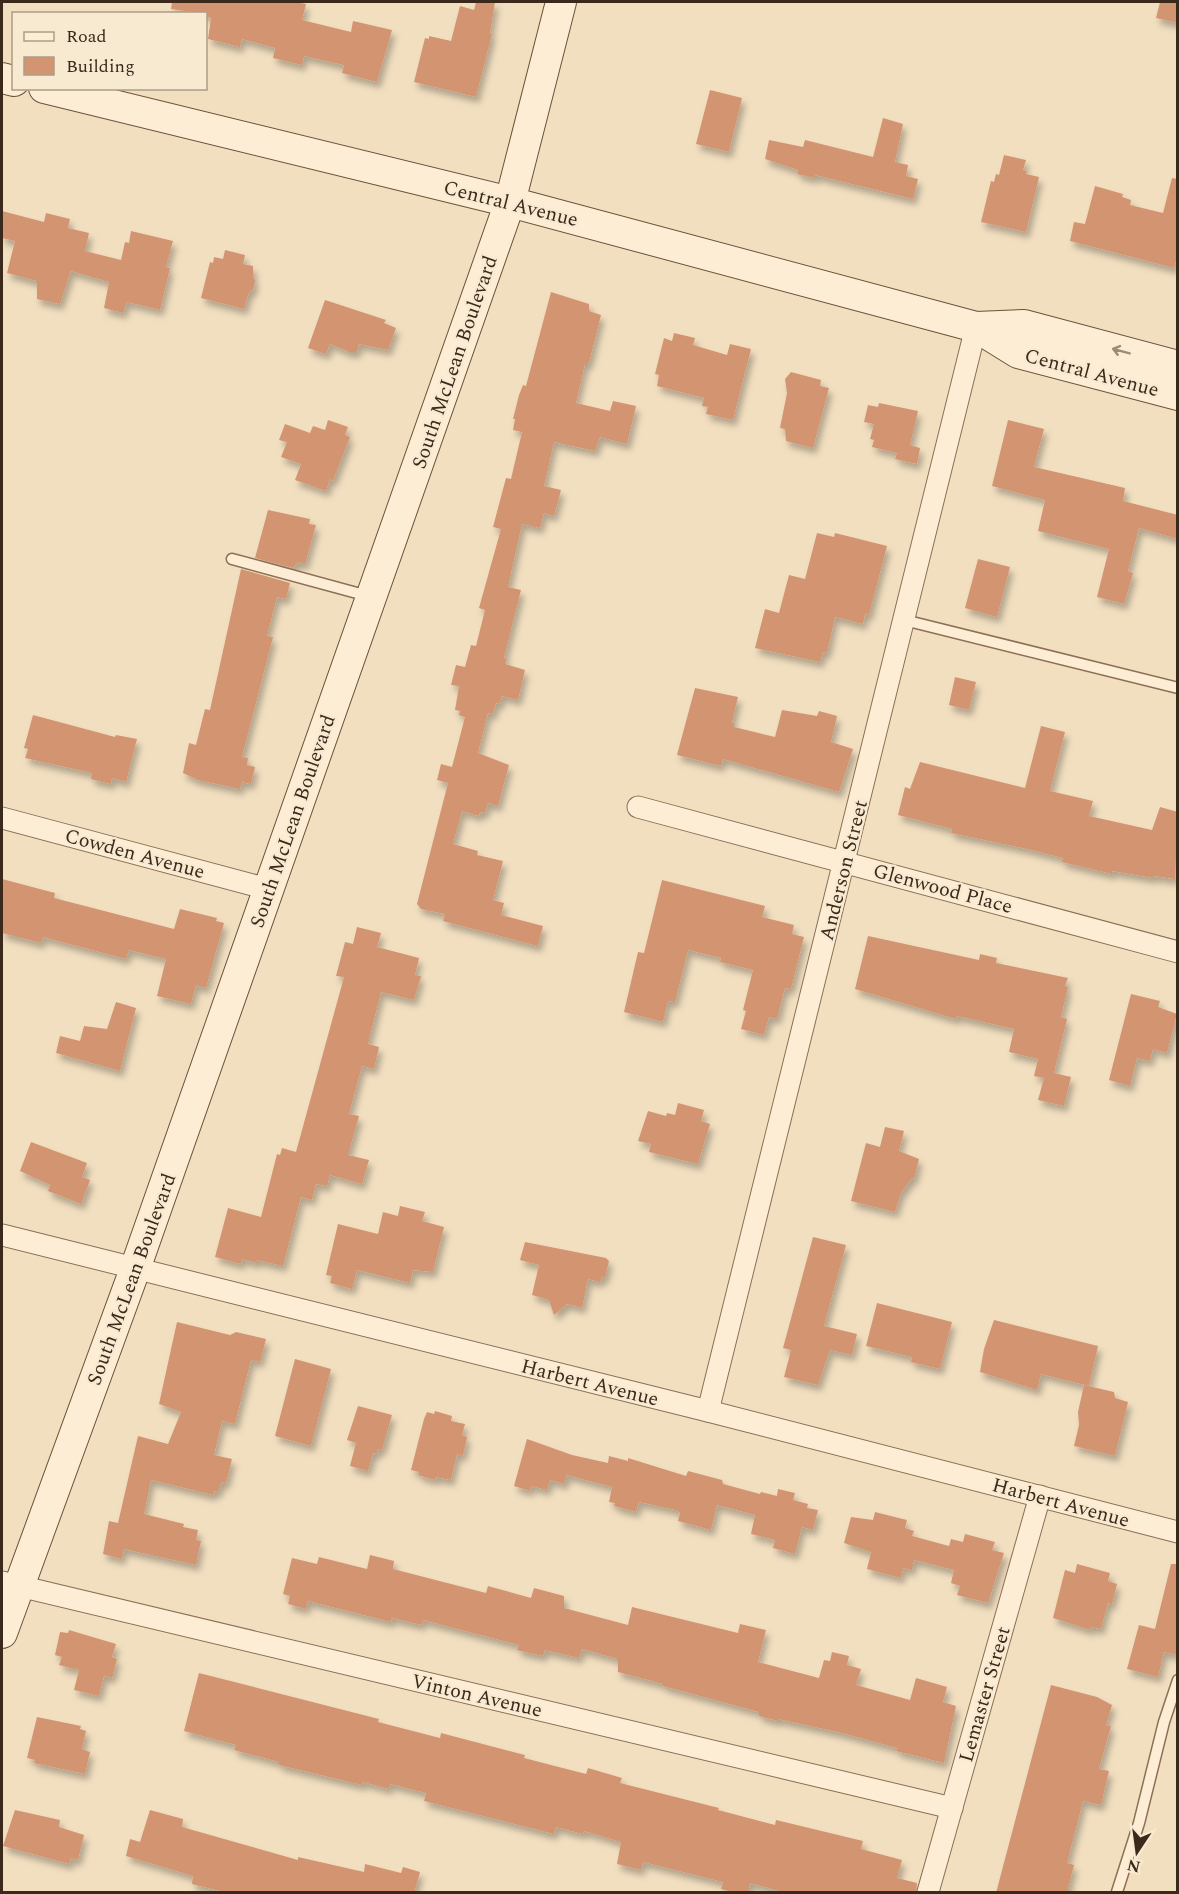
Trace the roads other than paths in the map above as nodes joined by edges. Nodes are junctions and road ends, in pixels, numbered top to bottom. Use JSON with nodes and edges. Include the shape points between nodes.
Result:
{"nodes":[{"id":1,"x":561,"y":2,"type":"edge"},
{"id":2,"x":52,"y":90,"type":"edge"},
{"id":3,"x":510,"y":202,"type":"junction"},
{"id":4,"x":976,"y":327,"type":"junction"},
{"id":5,"x":1178,"y":366,"type":"edge"},
{"id":6,"x":1178,"y":395,"type":"edge"},
{"id":7,"x":232,"y":559,"type":"dead end"},
{"id":8,"x":371,"y":597,"type":"junction"},
{"id":9,"x":904,"y":620,"type":"junction"},
{"id":10,"x":1178,"y":688,"type":"edge"},
{"id":11,"x":638,"y":807,"type":"dead end"},
{"id":12,"x":2,"y":818,"type":"edge"},
{"id":13,"x":845,"y":861,"type":"junction"},
{"id":14,"x":268,"y":889,"type":"junction"},
{"id":15,"x":1178,"y":952,"type":"edge"},
{"id":16,"x":2,"y":1235,"type":"edge"},
{"id":17,"x":135,"y":1269,"type":"junction"},
{"id":18,"x":708,"y":1411,"type":"junction"},
{"id":19,"x":1040,"y":1496,"type":"junction"},
{"id":20,"x":1178,"y":1533,"type":"edge"},
{"id":21,"x":10,"y":1584,"type":"edge"},
{"id":22,"x":2,"y":1633,"type":"edge"},
{"id":23,"x":1178,"y":1680,"type":"edge"},
{"id":24,"x":952,"y":1808,"type":"junction"},
{"id":25,"x":928,"y":1893,"type":"edge"},
{"id":26,"x":1117,"y":1893,"type":"edge"}],
"edges":[{"from":1,"to":3,"type":"main road","name":"South McLean Boulevard"},
{"from":2,"to":3,"type":"main road","name":"Central Avenue"},
{"from":3,"to":4,"type":"main road","name":"Central Avenue"},
{"from":3,"to":8,"type":"main road","name":"South McLean Boulevard"},
{"from":5,"to":4,"type":"main road","name":"Central Avenue","one_way":true,"via":[[1024,325]]},
{"from":4,"to":6,"type":"main road","name":"Central Avenue","via":[[1018,353]]},
{"from":4,"to":9,"type":"street","name":"Anderson Street"},
{"from":7,"to":8,"type":"lane"},
{"from":8,"to":14,"type":"main road","name":"South McLean Boulevard"},
{"from":9,"to":10,"type":"lane"},
{"from":9,"to":13,"type":"street","name":"Anderson Street"},
{"from":11,"to":13,"type":"street","name":"Glenwood Place"},
{"from":12,"to":14,"type":"street","name":"Cowden Avenue"},
{"from":13,"to":15,"type":"street","name":"Glenwood Place"},
{"from":13,"to":18,"type":"street","name":"Anderson Street"},
{"from":14,"to":17,"type":"main road","name":"South McLean Boulevard"},
{"from":16,"to":17,"type":"street","name":"Harbert Avenue"},
{"from":17,"to":18,"type":"street","name":"Harbert Avenue"},
{"from":17,"to":21,"type":"main road","name":"South McLean Boulevard"},
{"from":18,"to":19,"type":"street","name":"Harbert Avenue"},
{"from":19,"to":20,"type":"street","name":"Harbert Avenue"},
{"from":19,"to":24,"type":"street","name":"Lemaster Street"},
{"from":21,"to":22,"type":"main road","name":"South McLean Boulevard"},
{"from":21,"to":24,"type":"street","name":"Vinton Avenue"},
{"from":23,"to":26,"type":"lane"},
{"from":24,"to":25,"type":"street","name":"Lemaster Street"}]}
